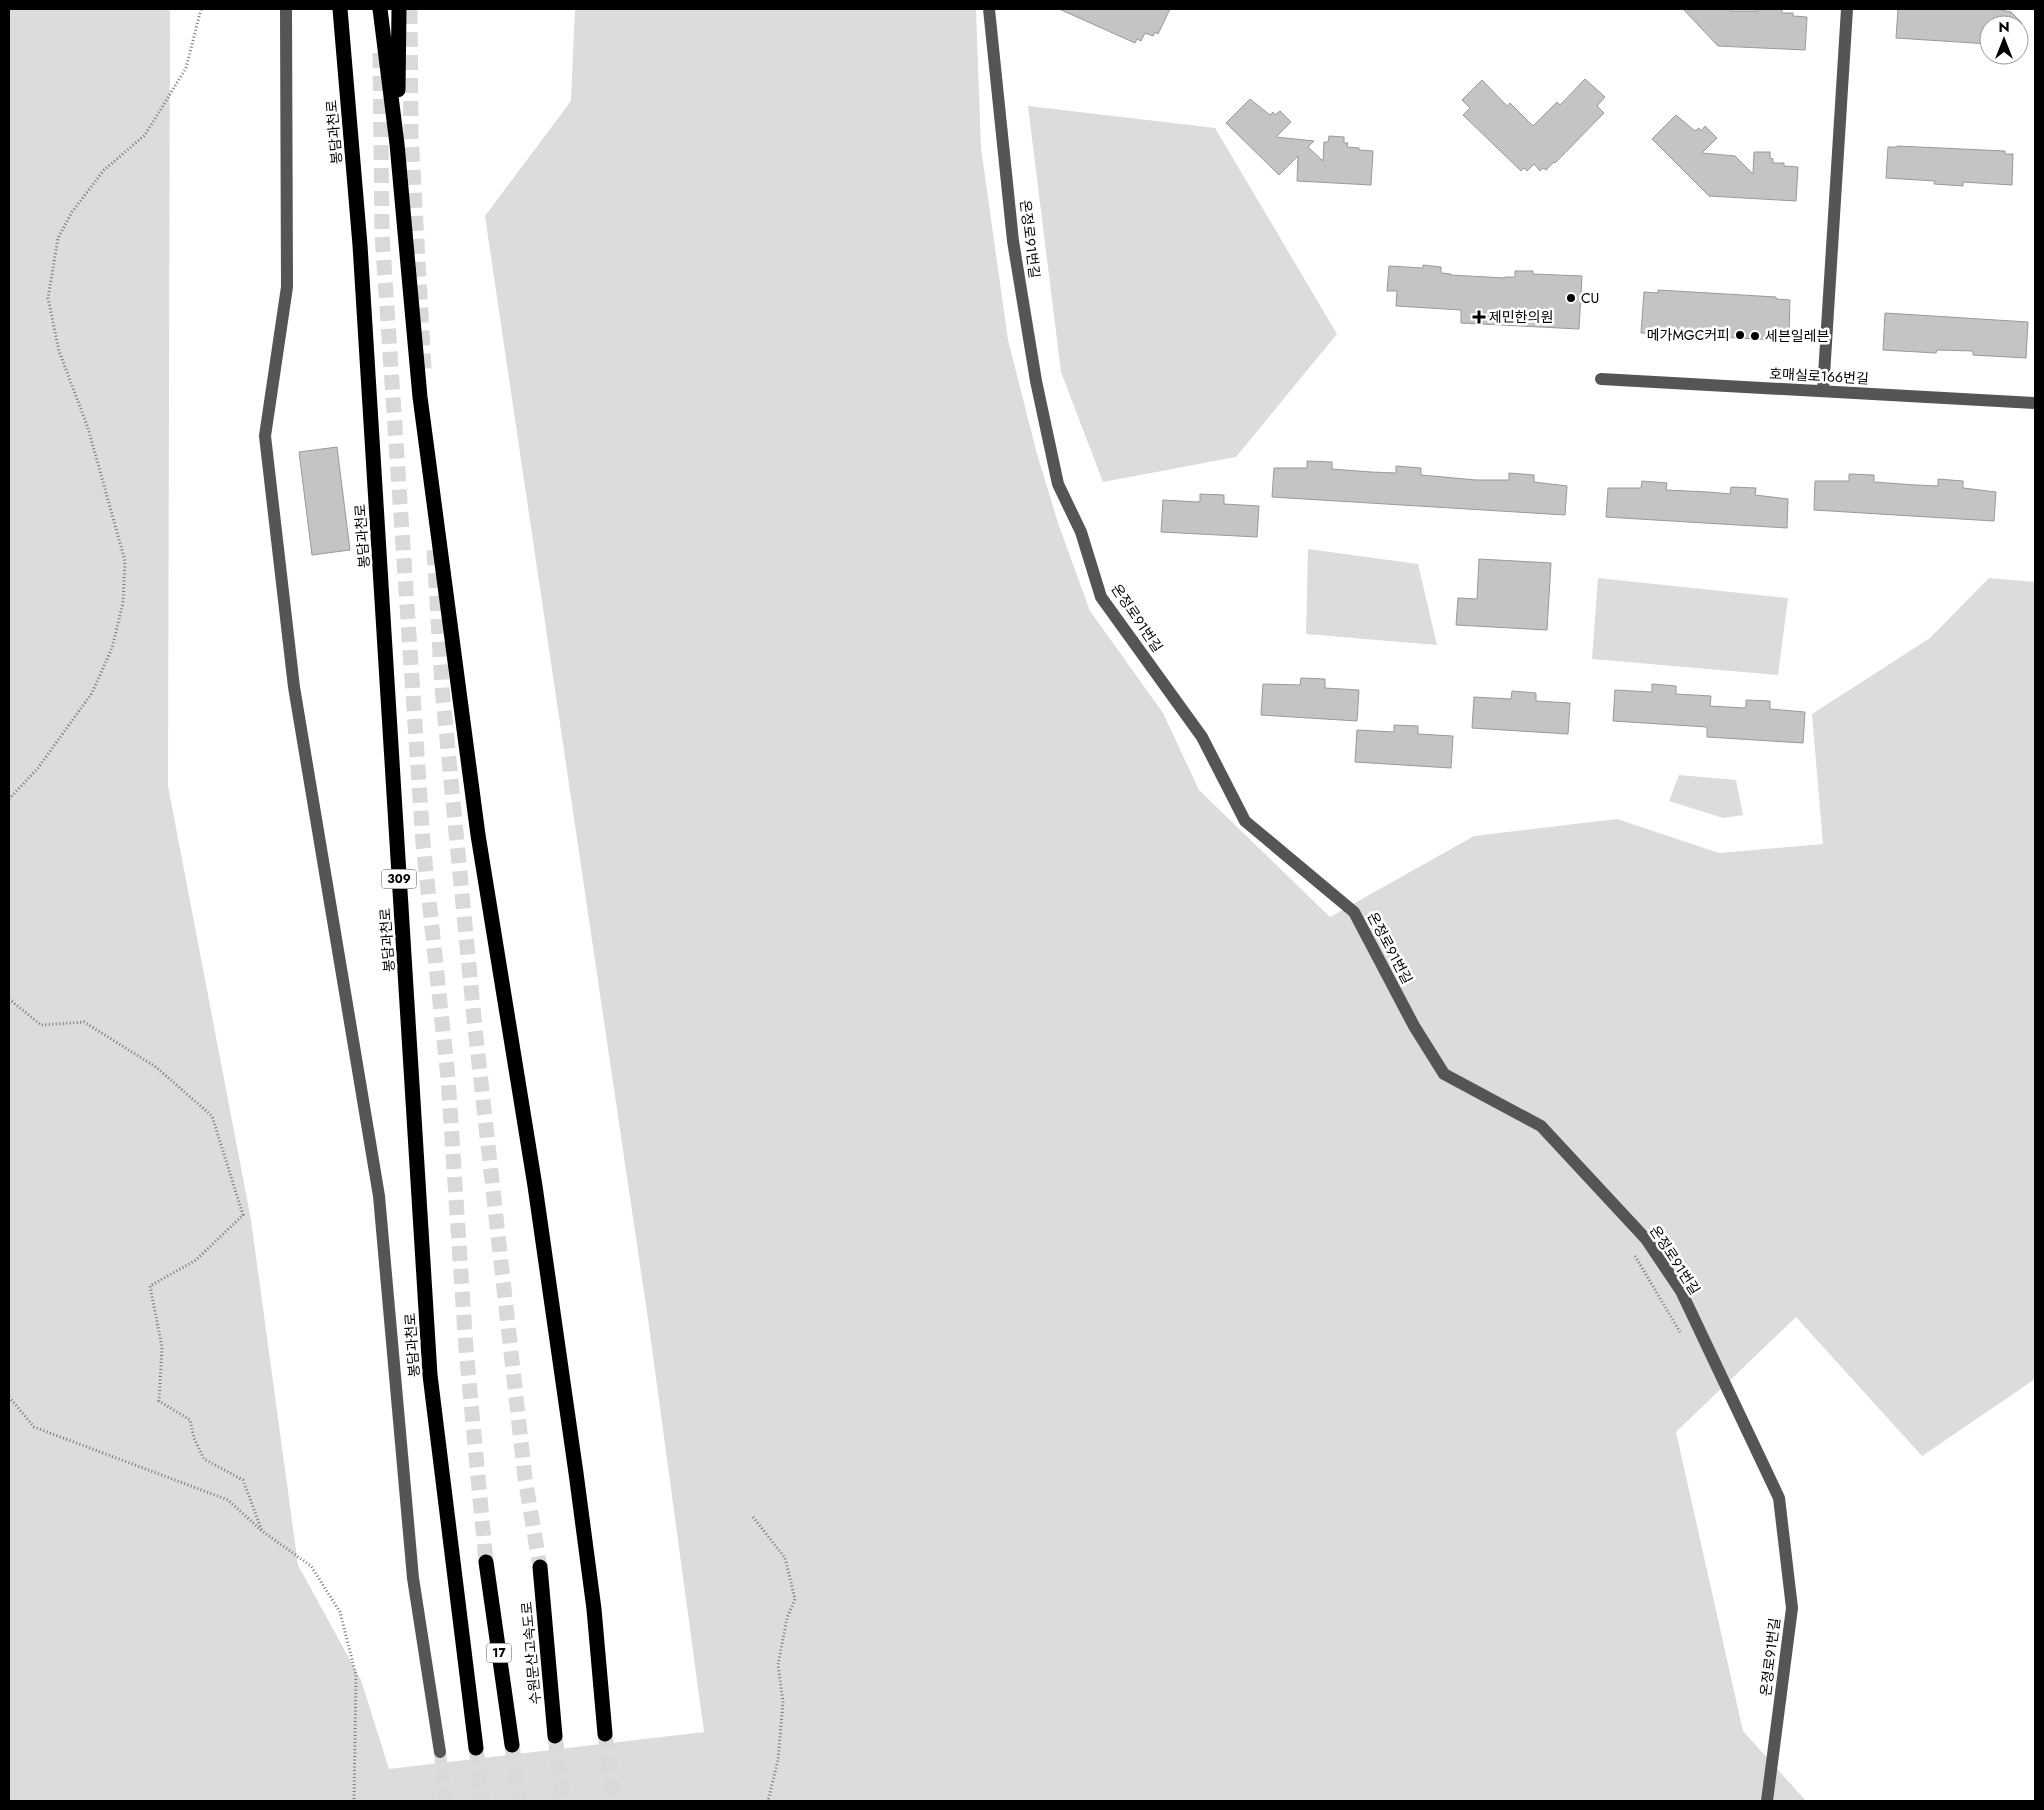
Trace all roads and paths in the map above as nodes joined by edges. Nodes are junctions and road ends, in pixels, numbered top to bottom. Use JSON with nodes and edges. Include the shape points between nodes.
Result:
{"nodes":[{"id":1,"x":201,"y":9,"type":"edge"},
{"id":2,"x":286,"y":9,"type":"edge"},
{"id":3,"x":340,"y":9,"type":"edge"},
{"id":4,"x":380,"y":9,"type":"edge"},
{"id":5,"x":399,"y":9,"type":"edge"},
{"id":6,"x":989,"y":9,"type":"edge"},
{"id":7,"x":1847,"y":9,"type":"edge"},
{"id":8,"x":397,"y":144,"type":"junction"},
{"id":9,"x":1601,"y":379,"type":"dead end"},
{"id":10,"x":1823,"y":391,"type":"junction"},
{"id":11,"x":2035,"y":403,"type":"edge"},
{"id":12,"x":9,"y":799,"type":"edge"},
{"id":13,"x":9,"y":999,"type":"edge"},
{"id":14,"x":9,"y":1397,"type":"edge"},
{"id":15,"x":753,"y":1517,"type":"dead end"},
{"id":16,"x":262,"y":1531,"type":"junction"},
{"id":17,"x":486,"y":1562,"type":"tunnel mouth"},
{"id":18,"x":540,"y":1567,"type":"tunnel mouth"},
{"id":19,"x":605,"y":1734,"type":"tunnel mouth"},
{"id":20,"x":555,"y":1736,"type":"tunnel mouth"},
{"id":21,"x":512,"y":1745,"type":"tunnel mouth"},
{"id":22,"x":476,"y":1748,"type":"tunnel mouth"},
{"id":23,"x":440,"y":1752,"type":"tunnel mouth"},
{"id":24,"x":354,"y":1801,"type":"edge"},
{"id":25,"x":768,"y":1801,"type":"edge"},
{"id":26,"x":1767,"y":1801,"type":"edge"}],
"edges":[{"from":1,"to":12,"type":"path","via":[[186,68],[145,134],[104,170],[72,212],[58,238],[48,298],[59,351],[88,428],[125,561],[123,603],[112,648],[92,693],[38,768]]},
{"from":2,"to":23,"type":"street","via":[[287,287],[265,436],[294,687],[379,1196],[413,1578]]},
{"from":3,"to":22,"type":"highway","name":"봉담과천로","number":"309","via":[[360,245],[430,1375]]},
{"from":4,"to":8,"type":"highway"},
{"from":5,"to":8,"type":"highway"},
{"from":6,"to":26,"type":"street","name":"온정로91번길","via":[[1013,241],[1036,381],[1058,484],[1080,532],[1101,597],[1202,737],[1245,821],[1354,912],[1414,1026],[1444,1074],[1542,1126],[1646,1239],[1681,1291],[1778,1498],[1792,1608]]},
{"from":7,"to":10,"type":"street"},
{"from":8,"to":19,"type":"highway","via":[[420,398],[478,835],[577,1482],[594,1609]]},
{"from":9,"to":10,"type":"street","name":"호매실로166번길"},
{"from":10,"to":11,"type":"street","name":"호매실로166번길"},
{"from":13,"to":16,"type":"path","via":[[41,1025],[84,1022],[156,1068],[212,1116],[243,1214],[196,1260],[150,1286],[162,1347],[159,1401],[190,1420],[204,1459],[243,1480]]},
{"from":14,"to":16,"type":"path","via":[[34,1427],[228,1500]]},
{"from":15,"to":25,"type":"path","via":[[785,1558],[795,1599],[787,1618],[778,1665],[783,1702],[778,1760]]},
{"from":16,"to":24,"type":"path","via":[[311,1566],[340,1612],[356,1675]]},
{"from":17,"to":21,"type":"highway","number":"17"},
{"from":18,"to":20,"type":"highway","name":"수원문산고속도로"}]}
